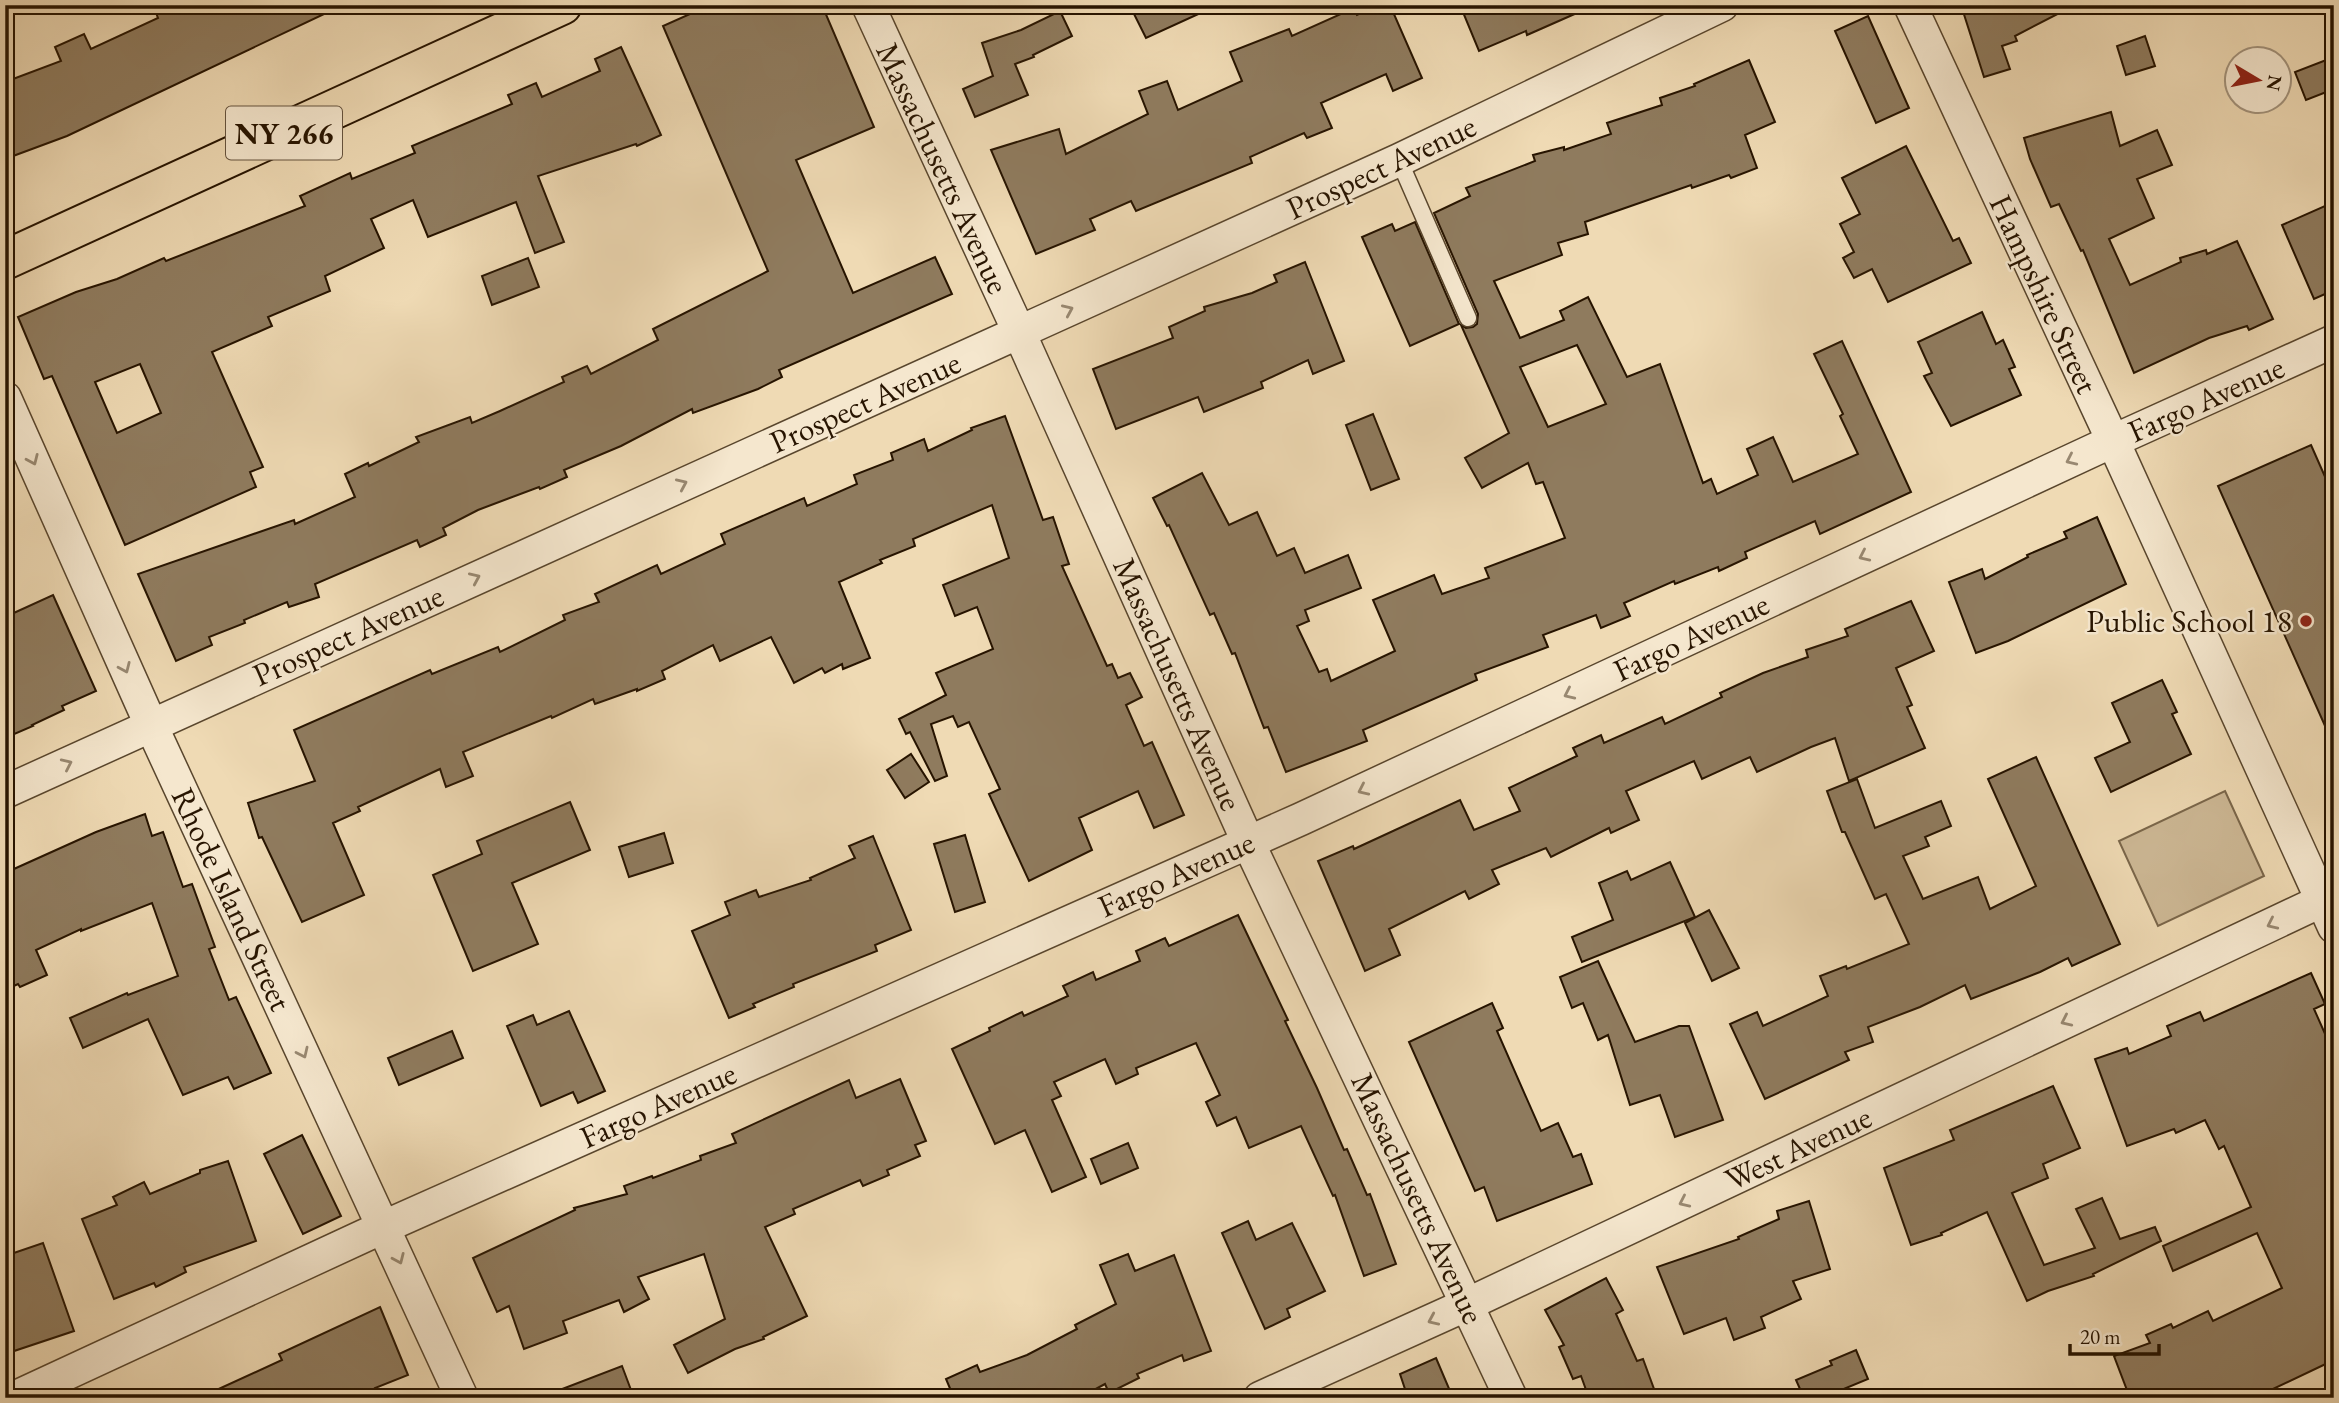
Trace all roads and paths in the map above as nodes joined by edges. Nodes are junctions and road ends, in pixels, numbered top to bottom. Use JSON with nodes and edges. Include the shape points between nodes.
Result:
{"nodes":[{"id":1,"x":562,"y":5,"type":"edge"},
{"id":2,"x":868,"y":5,"type":"edge"},
{"id":3,"x":1722,"y":5,"type":"edge"},
{"id":4,"x":1910,"y":5,"type":"edge"},
{"id":5,"x":1399,"y":160,"type":"junction"},
{"id":6,"x":5,"y":260,"type":"edge"},
{"id":7,"x":1468,"y":318,"type":"dead end"},
{"id":8,"x":1019,"y":332,"type":"junction"},
{"id":9,"x":2334,"y":341,"type":"edge"},
{"id":10,"x":5,"y":398,"type":"edge"},
{"id":11,"x":2113,"y":440,"type":"junction"},
{"id":12,"x":151,"y":725,"type":"junction"},
{"id":13,"x":5,"y":792,"type":"edge"},
{"id":14,"x":1248,"y":842,"type":"junction"},
{"id":15,"x":2330,"y":907,"type":"edge"},
{"id":16,"x":384,"y":1227,"type":"junction"},
{"id":17,"x":1468,"y":1304,"type":"junction"},
{"id":18,"x":14,"y":1398,"type":"edge"},
{"id":19,"x":462,"y":1398,"type":"edge"},
{"id":20,"x":1261,"y":1398,"type":"edge"},
{"id":21,"x":1511,"y":1398,"type":"edge"}],
"edges":[{"from":1,"to":6,"type":"main road","number":"NY 266"},
{"from":2,"to":8,"type":"street","name":"Massachusetts Avenue"},
{"from":3,"to":5,"type":"street","name":"Prospect Avenue"},
{"from":4,"to":11,"type":"street","name":"Hampshire Street"},
{"from":5,"to":7,"type":"lane"},
{"from":8,"to":5,"type":"street","name":"Prospect Avenue","one_way":true},
{"from":12,"to":8,"type":"street","name":"Prospect Avenue","one_way":true},
{"from":8,"to":14,"type":"street","name":"Massachusetts Avenue"},
{"from":9,"to":11,"type":"street","name":"Fargo Avenue"},
{"from":10,"to":12,"type":"street","name":"Rhode Island Street","one_way":true},
{"from":11,"to":14,"type":"street","name":"Fargo Avenue","one_way":true},
{"from":11,"to":15,"type":"street","name":"Hampshire Street"},
{"from":13,"to":12,"type":"street","name":"Prospect Avenue","one_way":true},
{"from":12,"to":16,"type":"street","name":"Rhode Island Street","one_way":true},
{"from":14,"to":16,"type":"street","name":"Fargo Avenue"},
{"from":14,"to":17,"type":"street","name":"Massachusetts Avenue"},
{"from":15,"to":17,"type":"street","name":"West Avenue","one_way":true},
{"from":16,"to":18,"type":"street","name":"Fargo Avenue"},
{"from":16,"to":19,"type":"street","name":"Rhode Island Street","one_way":true},
{"from":17,"to":20,"type":"street","name":"West Avenue","one_way":true},
{"from":17,"to":21,"type":"street","name":"Massachusetts Avenue"}]}
